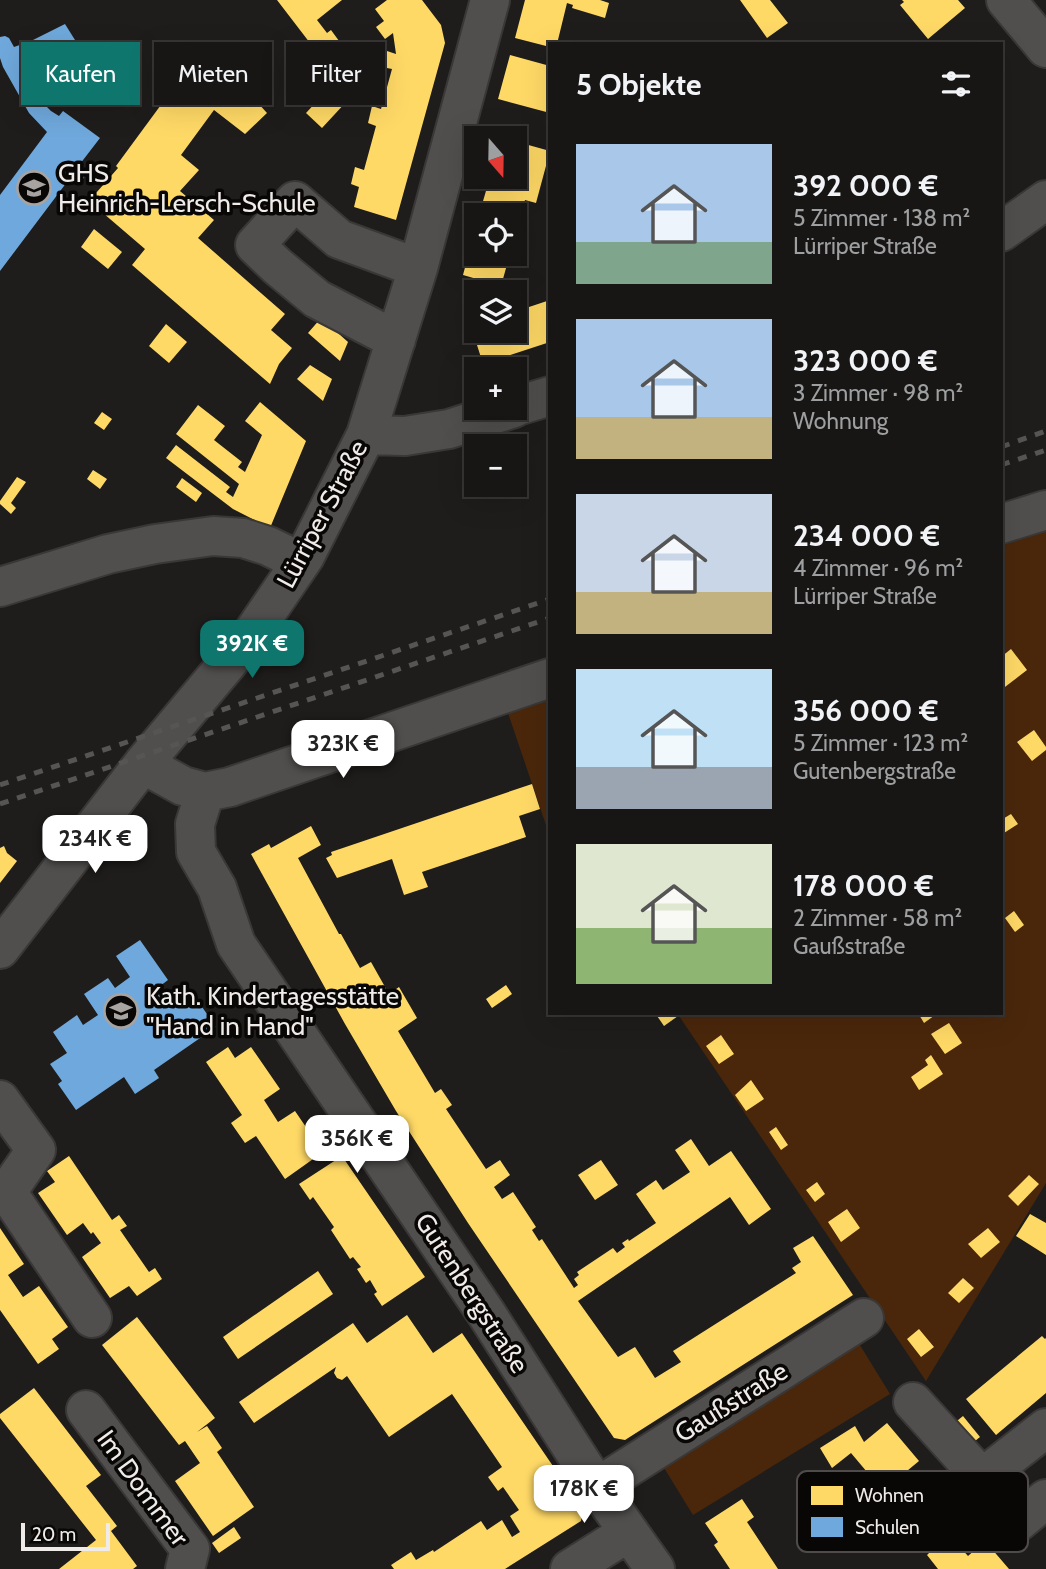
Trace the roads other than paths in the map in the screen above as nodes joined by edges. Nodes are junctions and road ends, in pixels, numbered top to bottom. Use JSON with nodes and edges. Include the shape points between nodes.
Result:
{"nodes":[{"id":1,"x":490,"y":0,"type":"edge"},
{"id":2,"x":1006,"y":0,"type":"edge"},
{"id":3,"x":1046,"y":48,"type":"edge"},
{"id":4,"x":1046,"y":200,"type":"edge"},
{"id":5,"x":1003,"y":231,"type":"edge"},
{"id":6,"x":418,"y":268,"type":"junction"},
{"id":7,"x":396,"y":340,"type":"junction"},
{"id":8,"x":548,"y":397,"type":"edge"},
{"id":9,"x":527,"y":404,"type":"edge"},
{"id":10,"x":477,"y":420,"type":"edge"},
{"id":11,"x":366,"y":435,"type":"junction"},
{"id":12,"x":1046,"y":510,"type":"edge"},
{"id":13,"x":1003,"y":523,"type":"edge"},
{"id":14,"x":301,"y":562,"type":"junction"},
{"id":15,"x":0,"y":587,"type":"edge"},
{"id":16,"x":548,"y":679,"type":"edge"},
{"id":17,"x":143,"y":764,"type":"junction"},
{"id":18,"x":205,"y":793,"type":"junction"},
{"id":19,"x":0,"y":949,"type":"edge"},
{"id":20,"x":0,"y":1100,"type":"edge"},
{"id":21,"x":92,"y":1318,"type":"dead end"},
{"id":22,"x":864,"y":1318,"type":"dead end"},
{"id":23,"x":913,"y":1402,"type":"dead end"},
{"id":24,"x":86,"y":1410,"type":"dead end"},
{"id":25,"x":1046,"y":1428,"type":"edge"},
{"id":26,"x":976,"y":1471,"type":"edge"},
{"id":27,"x":991,"y":1471,"type":"edge"},
{"id":28,"x":597,"y":1487,"type":"junction"},
{"id":29,"x":1046,"y":1499,"type":"edge"},
{"id":30,"x":1028,"y":1514,"type":"edge"},
{"id":31,"x":629,"y":1532,"type":"junction"},
{"id":32,"x":185,"y":1569,"type":"edge"},
{"id":33,"x":570,"y":1569,"type":"edge"},
{"id":34,"x":655,"y":1569,"type":"edge"}],
"edges":[{"from":1,"to":6,"type":"street","name":"Lürriper Straße"},
{"from":2,"to":3,"type":"street"},
{"from":4,"to":5,"type":"street"},
{"from":6,"to":7,"type":"street","name":"Lürriper Straße"},
{"from":6,"to":7,"type":"street","via":[[339,239],[295,201],[255,245],[317,299]]},
{"from":7,"to":11,"type":"street","name":"Lürriper Straße"},
{"from":8,"to":9,"type":"street"},
{"from":10,"to":11,"type":"street","via":[[405,436]]},
{"from":11,"to":14,"type":"street","name":"Lürriper Straße"},
{"from":12,"to":13,"type":"street"},
{"from":14,"to":15,"type":"street","via":[[243,538],[213,536],[108,554]]},
{"from":14,"to":17,"type":"street","name":"Lürriper Straße","via":[[252,634]]},
{"from":16,"to":18,"type":"street"},
{"from":17,"to":18,"type":"street"},
{"from":17,"to":19,"type":"street","name":"Lürriper Straße"},
{"from":18,"to":28,"type":"street","name":"Gutenbergstraße","via":[[195,824],[196,852],[217,888],[236,944],[486,1313]]},
{"from":20,"to":21,"type":"street","via":[[36,1150],[7,1192]]},
{"from":22,"to":28,"type":"street","name":"Gaußstraße"},
{"from":23,"to":26,"type":"street"},
{"from":24,"to":32,"type":"street","name":"Im Dommer","via":[[190,1549]]},
{"from":25,"to":27,"type":"street"},
{"from":28,"to":31,"type":"street","name":"Gutenbergstraße"},
{"from":29,"to":30,"type":"street"},
{"from":31,"to":33,"type":"street"},
{"from":31,"to":34,"type":"street","name":"Gutenbergstraße"}]}
